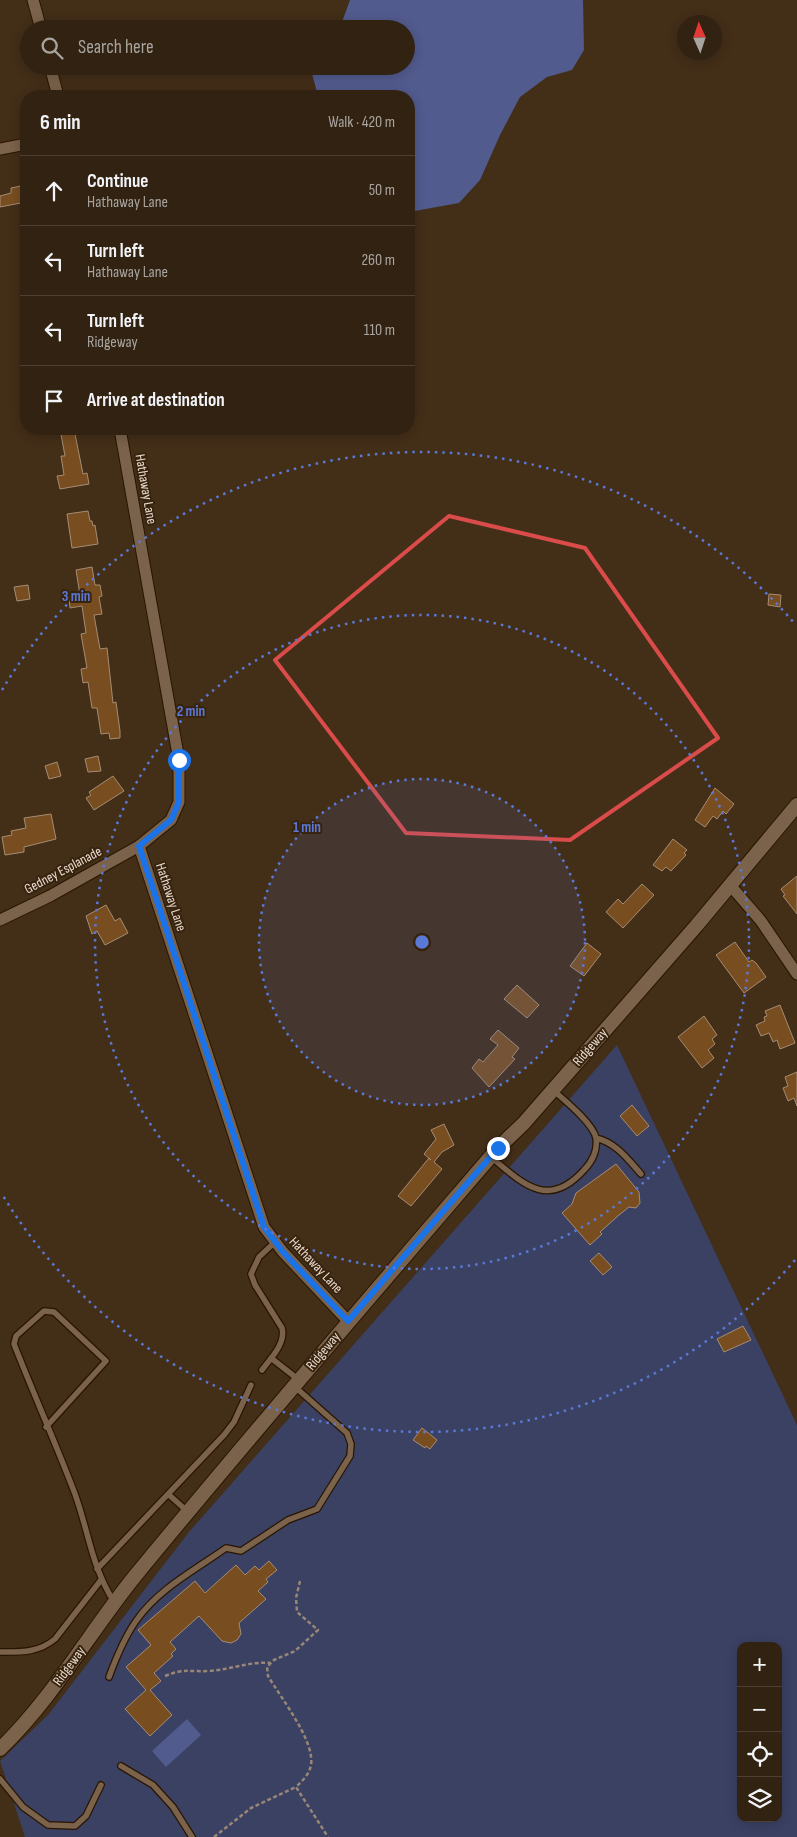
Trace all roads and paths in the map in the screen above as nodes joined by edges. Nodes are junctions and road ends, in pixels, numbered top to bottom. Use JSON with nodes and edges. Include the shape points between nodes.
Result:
{"nodes":[{"id":1,"x":33,"y":0,"type":"edge"},
{"id":2,"x":39,"y":20,"type":"edge"},
{"id":3,"x":52,"y":75,"type":"edge"},
{"id":4,"x":56,"y":90,"type":"edge"},
{"id":5,"x":20,"y":145,"type":"edge"},
{"id":6,"x":0,"y":150,"type":"edge"},
{"id":7,"x":121,"y":435,"type":"edge"},
{"id":8,"x":797,"y":805,"type":"edge"},
{"id":9,"x":139,"y":846,"type":"junction"},
{"id":10,"x":730,"y":885,"type":"junction"},
{"id":11,"x":0,"y":920,"type":"edge"},
{"id":12,"x":797,"y":974,"type":"edge"},
{"id":13,"x":553,"y":1090,"type":"junction"},
{"id":14,"x":596,"y":1138,"type":"junction"},
{"id":15,"x":491,"y":1157,"type":"junction"},
{"id":16,"x":640,"y":1174,"type":"dead end"},
{"id":17,"x":275,"y":1242,"type":"junction"},
{"id":18,"x":348,"y":1321,"type":"junction"},
{"id":19,"x":271,"y":1358,"type":"junction"},
{"id":20,"x":262,"y":1370,"type":"dead end"},
{"id":21,"x":297,"y":1383,"type":"junction"},
{"id":22,"x":250,"y":1385,"type":"dead end"},
{"id":23,"x":46,"y":1427,"type":"junction"},
{"id":24,"x":168,"y":1494,"type":"junction"},
{"id":25,"x":189,"y":1512,"type":"junction"},
{"id":26,"x":97,"y":1569,"type":"junction"},
{"id":27,"x":100,"y":1580,"type":"junction"},
{"id":28,"x":300,"y":1580,"type":"dead end"},
{"id":29,"x":115,"y":1603,"type":"junction"},
{"id":30,"x":0,"y":1652,"type":"edge"},
{"id":31,"x":272,"y":1663,"type":"junction"},
{"id":32,"x":165,"y":1676,"type":"dead end"},
{"id":33,"x":108,"y":1677,"type":"dead end"},
{"id":34,"x":0,"y":1749,"type":"edge"},
{"id":35,"x":121,"y":1766,"type":"dead end"},
{"id":36,"x":0,"y":1779,"type":"edge"},
{"id":37,"x":101,"y":1785,"type":"dead end"},
{"id":38,"x":296,"y":1788,"type":"junction"},
{"id":39,"x":192,"y":1837,"type":"edge"},
{"id":40,"x":214,"y":1837,"type":"edge"},
{"id":41,"x":328,"y":1837,"type":"edge"}],
"edges":[{"from":1,"to":2,"type":"street"},
{"from":3,"to":4,"type":"street"},
{"from":5,"to":6,"type":"street"},
{"from":7,"to":9,"type":"street","name":"Hathaway Lane","via":[[179,760],[179,802],[171,820]]},
{"from":8,"to":10,"type":"street","name":"Ridgeway"},
{"from":9,"to":11,"type":"street","name":"Gedney Esplanade"},
{"from":9,"to":17,"type":"street","name":"Hathaway Lane","via":[[264,1227]]},
{"from":10,"to":12,"type":"street","via":[[761,921]]},
{"from":10,"to":13,"type":"street","name":"Ridgeway"},
{"from":13,"to":14,"type":"lane","via":[[590,1126]]},
{"from":13,"to":15,"type":"street","name":"Ridgeway"},
{"from":14,"to":15,"type":"lane","via":[[595,1153],[588,1166],[576,1179],[557,1190],[545,1192],[530,1188]]},
{"from":14,"to":16,"type":"lane","via":[[606,1140],[619,1149]]},
{"from":15,"to":18,"type":"street","name":"Ridgeway"},
{"from":17,"to":18,"type":"street","name":"Hathaway Lane"},
{"from":17,"to":19,"type":"lane","via":[[260,1257],[251,1274],[282,1328],[282,1342]]},
{"from":18,"to":21,"type":"street","name":"Ridgeway"},
{"from":19,"to":20,"type":"lane"},
{"from":19,"to":21,"type":"lane"},
{"from":21,"to":25,"type":"street","name":"Ridgeway"},
{"from":21,"to":33,"type":"lane","via":[[347,1433],[351,1444],[350,1456],[317,1509],[288,1520],[241,1551],[226,1548],[162,1592],[136,1620]]},
{"from":22,"to":24,"type":"lane","via":[[234,1422]]},
{"from":23,"to":23,"type":"lane","via":[[14,1344],[16,1336],[44,1311],[54,1312],[106,1361]]},
{"from":23,"to":26,"type":"lane","via":[[75,1495]]},
{"from":24,"to":25,"type":"lane"},
{"from":24,"to":26,"type":"lane"},
{"from":25,"to":29,"type":"street","name":"Ridgeway"},
{"from":26,"to":27,"type":"lane"},
{"from":27,"to":29,"type":"lane"},
{"from":27,"to":30,"type":"lane","via":[[55,1639],[45,1647],[33,1651]]},
{"from":28,"to":31,"type":"path","via":[[297,1612],[318,1630],[295,1651]]},
{"from":29,"to":34,"type":"street","name":"Ridgeway","via":[[62,1678]]},
{"from":31,"to":32,"type":"path","via":[[255,1662],[208,1671],[182,1669]]},
{"from":31,"to":38,"type":"path","via":[[267,1667],[268,1676],[311,1754],[311,1767]]},
{"from":35,"to":39,"type":"lane","via":[[152,1785],[173,1807]]},
{"from":36,"to":37,"type":"lane","via":[[23,1807],[48,1825],[75,1826],[86,1816]]},
{"from":38,"to":40,"type":"path","via":[[251,1808]]},
{"from":38,"to":41,"type":"path"}]}
